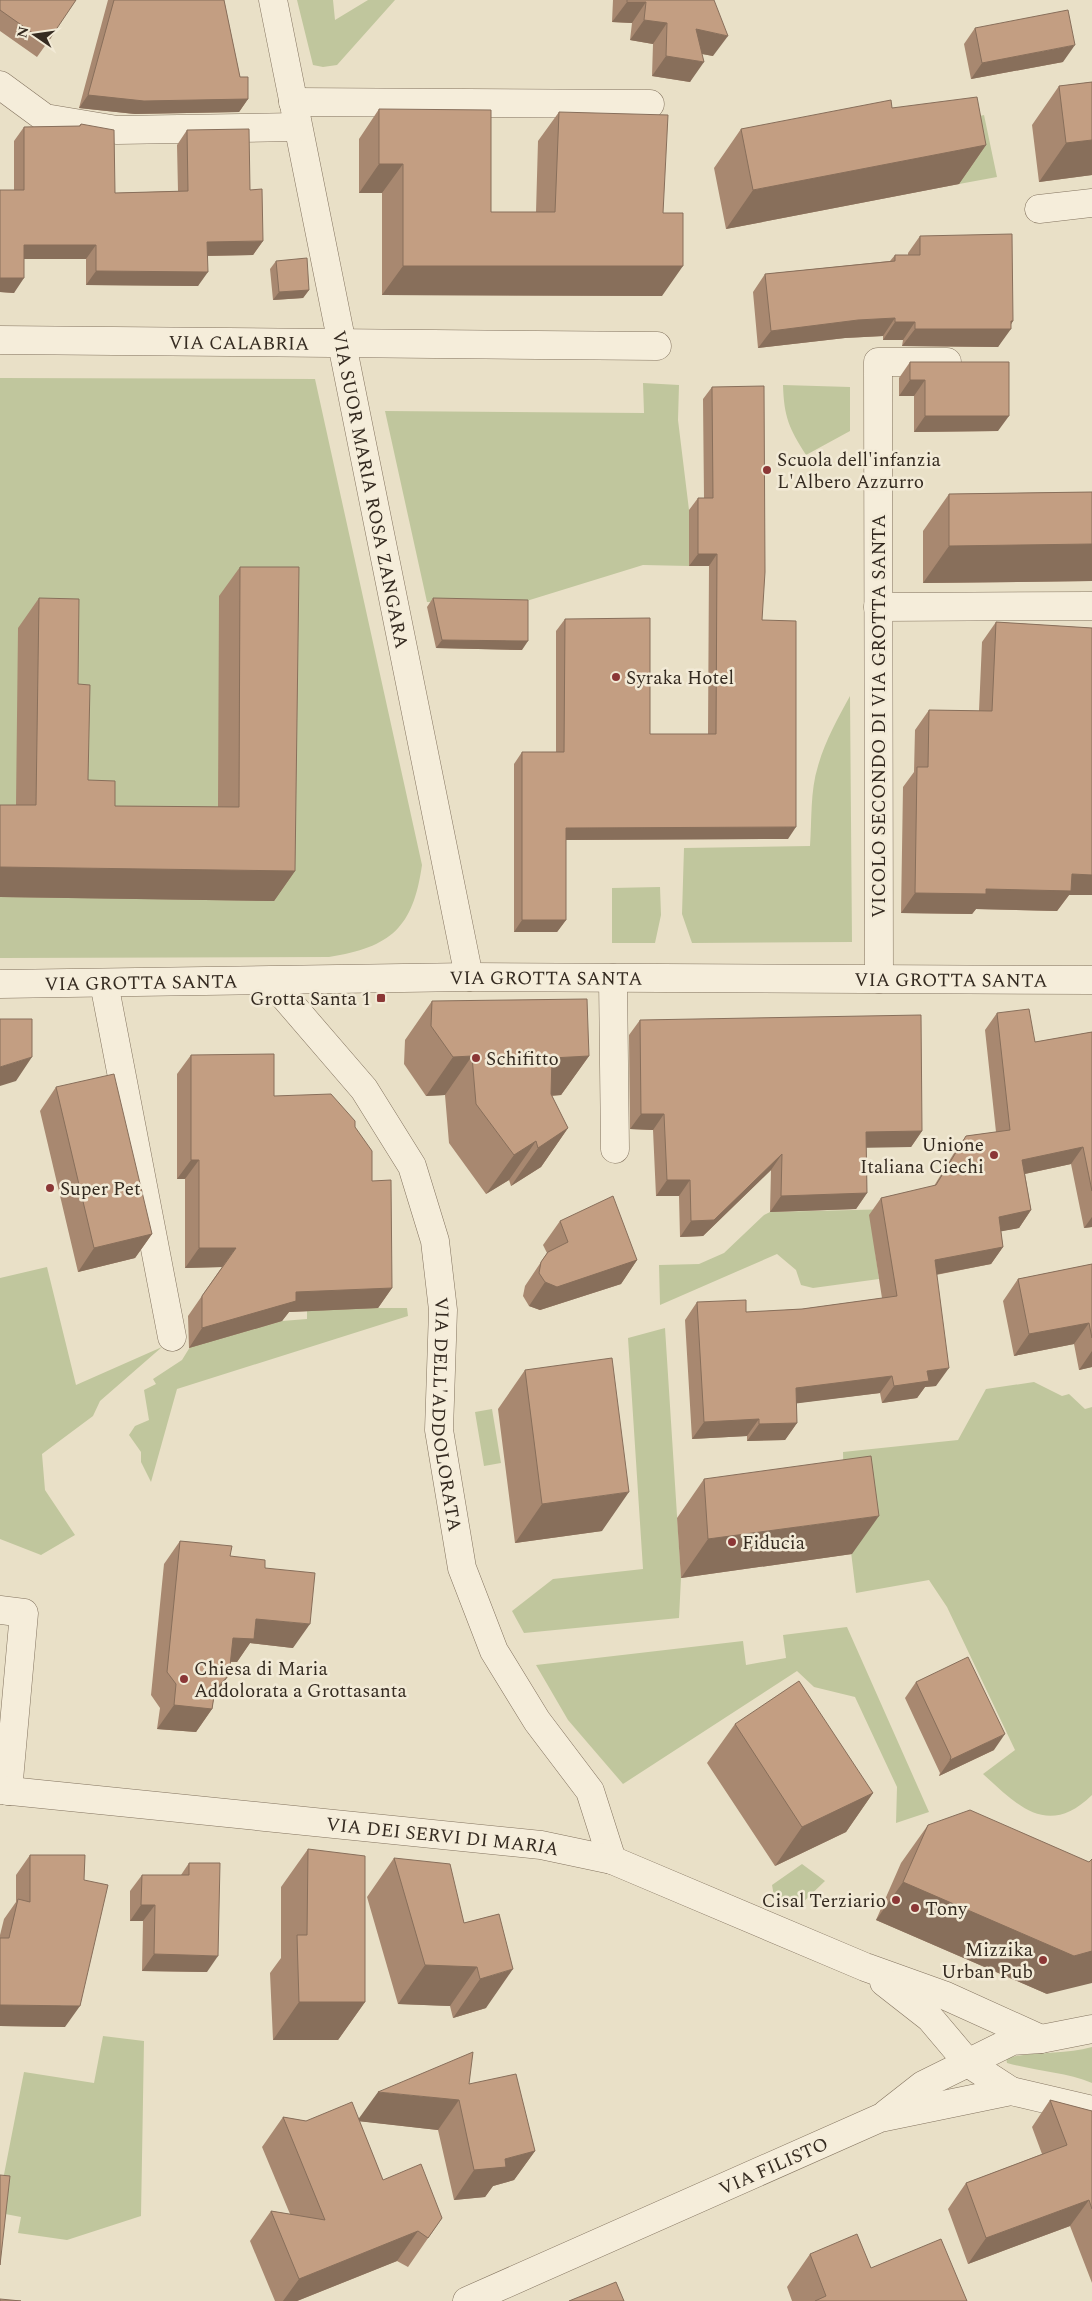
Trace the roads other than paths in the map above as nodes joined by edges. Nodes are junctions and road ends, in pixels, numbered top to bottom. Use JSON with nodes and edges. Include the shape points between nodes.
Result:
{"nodes":[{"id":1,"x":273,"y":0,"type":"edge"},
{"id":2,"x":0,"y":85,"type":"edge"},
{"id":3,"x":650,"y":104,"type":"dead end"},
{"id":4,"x":295,"y":114,"type":"junction"},
{"id":5,"x":1092,"y":203,"type":"edge"},
{"id":6,"x":1039,"y":209,"type":"dead end"},
{"id":7,"x":0,"y":340,"type":"edge"},
{"id":8,"x":342,"y":344,"type":"junction"},
{"id":9,"x":656,"y":346,"type":"dead end"},
{"id":10,"x":977,"y":362,"type":"edge"},
{"id":11,"x":1092,"y":606,"type":"edge"},
{"id":12,"x":878,"y":607,"type":"junction"},
{"id":13,"x":469,"y":977,"type":"junction"},
{"id":14,"x":613,"y":978,"type":"junction"},
{"id":15,"x":879,"y":979,"type":"junction"},
{"id":16,"x":1092,"y":980,"type":"edge"},
{"id":17,"x":271,"y":981,"type":"junction"},
{"id":18,"x":104,"y":983,"type":"junction"},
{"id":19,"x":0,"y":984,"type":"edge"},
{"id":20,"x":615,"y":1149,"type":"dead end"},
{"id":21,"x":172,"y":1338,"type":"dead end"},
{"id":22,"x":12,"y":1611,"type":"edge"},
{"id":23,"x":4,"y":1790,"type":"edge"},
{"id":24,"x":612,"y":1860,"type":"junction"},
{"id":25,"x":865,"y":1967,"type":"junction"},
{"id":26,"x":1092,"y":2030,"type":"edge"},
{"id":27,"x":1041,"y":2039,"type":"junction"},
{"id":28,"x":968,"y":2063,"type":"junction"},
{"id":29,"x":1011,"y":2091,"type":"junction"},
{"id":30,"x":1092,"y":2110,"type":"edge"},
{"id":31,"x":880,"y":2118,"type":"junction"},
{"id":32,"x":467,"y":2301,"type":"edge"}],
"edges":[{"from":1,"to":4,"type":"street","name":"VIA SUOR MARIA ROSA ZANGARA"},
{"from":2,"to":4,"type":"street","via":[[45,118],[117,130]]},
{"from":3,"to":4,"type":"street"},
{"from":4,"to":8,"type":"street","name":"VIA SUOR MARIA ROSA ZANGARA"},
{"from":5,"to":6,"type":"street"},
{"from":7,"to":8,"type":"street","name":"VIA CALABRIA"},
{"from":8,"to":9,"type":"street","name":"VIA CALABRIA"},
{"from":8,"to":13,"type":"street","name":"VIA SUOR MARIA ROSA ZANGARA"},
{"from":10,"to":12,"type":"street","name":"VICOLO SECONDO DI VIA GROTTA SANTA","via":[[878,362]]},
{"from":11,"to":12,"type":"street"},
{"from":12,"to":15,"type":"street","name":"VICOLO SECONDO DI VIA GROTTA SANTA"},
{"from":13,"to":14,"type":"street","name":"VIA GROTTA SANTA"},
{"from":13,"to":17,"type":"street","name":"VIA GROTTA SANTA"},
{"from":14,"to":15,"type":"street","name":"VIA GROTTA SANTA"},
{"from":14,"to":20,"type":"street"},
{"from":15,"to":16,"type":"street","name":"VIA GROTTA SANTA"},
{"from":17,"to":18,"type":"street","name":"VIA GROTTA SANTA"},
{"from":17,"to":24,"type":"street","name":"VIA DELL'ADDOLORATA","via":[[364,1089],[412,1166],[435,1241],[443,1310],[439,1430],[462,1568],[494,1651],[537,1721],[590,1791]]},
{"from":18,"to":19,"type":"street","name":"VIA GROTTA SANTA"},
{"from":18,"to":21,"type":"street"},
{"from":22,"to":23,"type":"street"},
{"from":23,"to":24,"type":"street","name":"VIA DEI SERVI DI MARIA","via":[[541,1845]]},
{"from":24,"to":25,"type":"street","name":"VIA DEI SERVI DI MARIA"},
{"from":25,"to":27,"type":"street","via":[[946,1996]]},
{"from":25,"to":28,"type":"street","via":[[930,2018]]},
{"from":26,"to":27,"type":"street"},
{"from":27,"to":28,"type":"street","via":[[1012,2041]]},
{"from":28,"to":29,"type":"street"},
{"from":28,"to":31,"type":"street","via":[[923,2085]]},
{"from":29,"to":30,"type":"street","name":"VIA FILISTO"},
{"from":29,"to":31,"type":"street","name":"VIA FILISTO"},
{"from":31,"to":32,"type":"street","name":"VIA FILISTO"}]}
